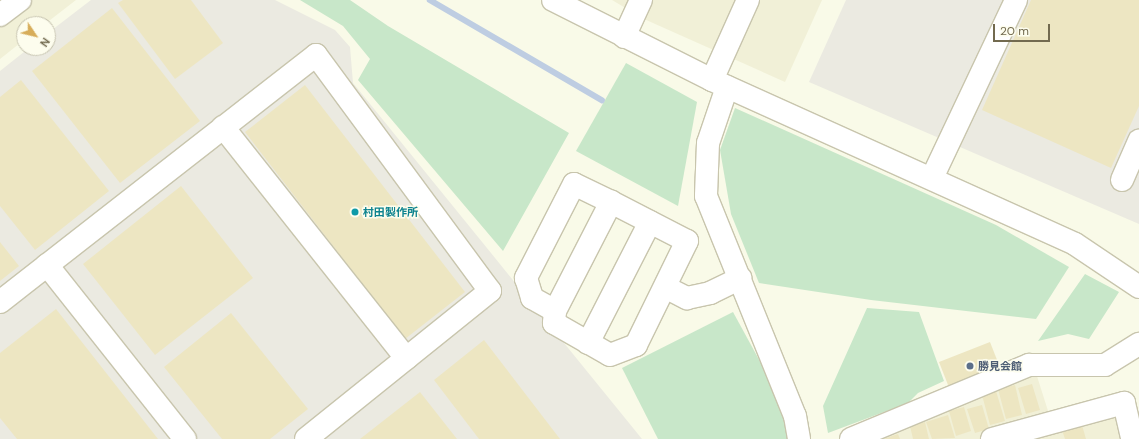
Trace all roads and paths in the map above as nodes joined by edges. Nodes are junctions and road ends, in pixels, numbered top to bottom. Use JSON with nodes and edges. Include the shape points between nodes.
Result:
{"nodes":[{"id":1,"x":20,"y":0,"type":"edge"},
{"id":2,"x":553,"y":0,"type":"edge"},
{"id":3,"x":640,"y":0,"type":"edge"},
{"id":4,"x":748,"y":0,"type":"edge"},
{"id":5,"x":1016,"y":0,"type":"edge"},
{"id":6,"x":0,"y":15,"type":"edge"},
{"id":7,"x":624,"y":37,"type":"junction"},
{"id":8,"x":720,"y":84,"type":"junction"},
{"id":9,"x":223,"y":128,"type":"junction"},
{"id":10,"x":1139,"y":141,"type":"edge"},
{"id":11,"x":932,"y":178,"type":"junction"},
{"id":12,"x":1122,"y":180,"type":"dead end"},
{"id":13,"x":611,"y":202,"type":"junction"},
{"id":14,"x":650,"y":222,"type":"junction"},
{"id":15,"x":47,"y":265,"type":"junction"},
{"id":16,"x":741,"y":278,"type":"junction"},
{"id":17,"x":665,"y":287,"type":"junction"},
{"id":18,"x":1139,"y":287,"type":"edge"},
{"id":19,"x":0,"y":302,"type":"edge"},
{"id":20,"x":555,"y":311,"type":"junction"},
{"id":21,"x":588,"y":342,"type":"junction"},
{"id":22,"x":1139,"y":344,"type":"edge"},
{"id":23,"x":406,"y":358,"type":"junction"},
{"id":24,"x":185,"y":439,"type":"edge"},
{"id":25,"x":306,"y":439,"type":"edge"},
{"id":26,"x":799,"y":439,"type":"edge"},
{"id":27,"x":851,"y":439,"type":"edge"},
{"id":28,"x":992,"y":439,"type":"edge"},
{"id":29,"x":1132,"y":439,"type":"edge"}],
"edges":[{"from":1,"to":6,"type":"street"},
{"from":2,"to":7,"type":"street"},
{"from":3,"to":7,"type":"street"},
{"from":4,"to":8,"type":"street"},
{"from":5,"to":11,"type":"street"},
{"from":7,"to":8,"type":"street"},
{"from":8,"to":11,"type":"street"},
{"from":8,"to":16,"type":"street","via":[[708,143],[706,196]]},
{"from":9,"to":15,"type":"street"},
{"from":9,"to":23,"type":"street"},
{"from":9,"to":23,"type":"street","via":[[316,55],[490,291]]},
{"from":10,"to":12,"type":"street"},
{"from":11,"to":18,"type":"street","via":[[1075,244]]},
{"from":13,"to":14,"type":"street"},
{"from":13,"to":20,"type":"street"},
{"from":13,"to":20,"type":"street","via":[[574,184],[526,278],[532,298]]},
{"from":14,"to":17,"type":"street","via":[[687,241]]},
{"from":14,"to":21,"type":"street"},
{"from":15,"to":19,"type":"street"},
{"from":15,"to":24,"type":"street"},
{"from":16,"to":17,"type":"street","via":[[710,294],[687,298]]},
{"from":16,"to":26,"type":"street","via":[[795,416]]},
{"from":17,"to":21,"type":"street","via":[[636,345],[610,355]]},
{"from":20,"to":21,"type":"street","via":[[554,323]]},
{"from":22,"to":27,"type":"street","via":[[1105,366],[1029,365]]},
{"from":23,"to":25,"type":"street"},
{"from":28,"to":29,"type":"street","via":[[1124,403]]}]}
